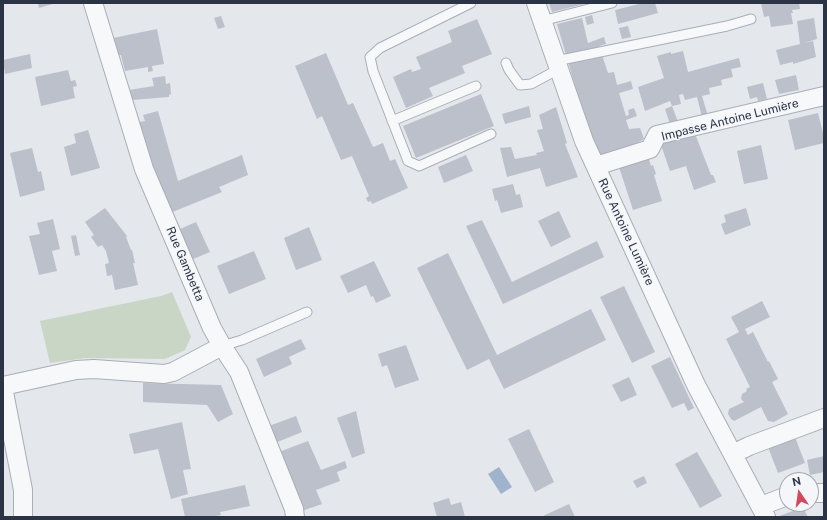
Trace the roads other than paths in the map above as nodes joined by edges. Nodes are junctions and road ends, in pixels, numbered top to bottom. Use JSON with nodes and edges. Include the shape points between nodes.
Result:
{"nodes":[{"id":1,"x":93,"y":3,"type":"edge"},
{"id":2,"x":471,"y":3,"type":"edge"},
{"id":3,"x":536,"y":3,"type":"edge"},
{"id":4,"x":612,"y":3,"type":"edge"},
{"id":5,"x":751,"y":19,"type":"dead end"},
{"id":6,"x":542,"y":21,"type":"junction"},
{"id":7,"x":506,"y":63,"type":"dead end"},
{"id":8,"x":558,"y":65,"type":"junction"},
{"id":9,"x":476,"y":86,"type":"dead end"},
{"id":10,"x":824,"y":96,"type":"edge"},
{"id":11,"x":392,"y":121,"type":"junction"},
{"id":12,"x":491,"y":134,"type":"dead end"},
{"id":13,"x":596,"y":166,"type":"junction"},
{"id":14,"x":307,"y":312,"type":"dead end"},
{"id":15,"x":222,"y":346,"type":"junction"},
{"id":16,"x":3,"y":386,"type":"edge"},
{"id":17,"x":824,"y":418,"type":"edge"},
{"id":18,"x":733,"y":454,"type":"junction"},
{"id":19,"x":779,"y":501,"type":"edge"},
{"id":20,"x":763,"y":512,"type":"edge"},
{"id":21,"x":23,"y":517,"type":"edge"},
{"id":22,"x":295,"y":517,"type":"edge"}],
"edges":[{"from":1,"to":15,"type":"street","name":"Rue Gambetta","via":[[144,169]]},
{"from":2,"to":11,"type":"lane","via":[[380,48],[370,57]]},
{"from":3,"to":6,"type":"street","name":"Rue Antoine Lumière"},
{"from":4,"to":6,"type":"lane"},
{"from":5,"to":8,"type":"lane"},
{"from":6,"to":8,"type":"street","name":"Rue Antoine Lumière"},
{"from":7,"to":8,"type":"lane","via":[[520,85],[531,84]]},
{"from":8,"to":13,"type":"street","name":"Rue Antoine Lumière","via":[[584,141]]},
{"from":9,"to":11,"type":"lane"},
{"from":10,"to":13,"type":"street","name":"Impasse Antoine Lumière","via":[[657,135],[650,149]]},
{"from":11,"to":12,"type":"lane","via":[[408,162],[419,166]]},
{"from":13,"to":18,"type":"street","name":"Rue Antoine Lumière","via":[[696,385]]},
{"from":14,"to":15,"type":"lane"},
{"from":15,"to":16,"type":"street","via":[[173,372],[164,374],[76,370]]},
{"from":15,"to":22,"type":"street","name":"Rue Gambetta","via":[[239,372]]},
{"from":16,"to":21,"type":"street","via":[[23,490]]},
{"from":17,"to":18,"type":"street"},
{"from":18,"to":20,"type":"street","name":"Rue Antoine Lumière"},
{"from":19,"to":20,"type":"street"}]}
